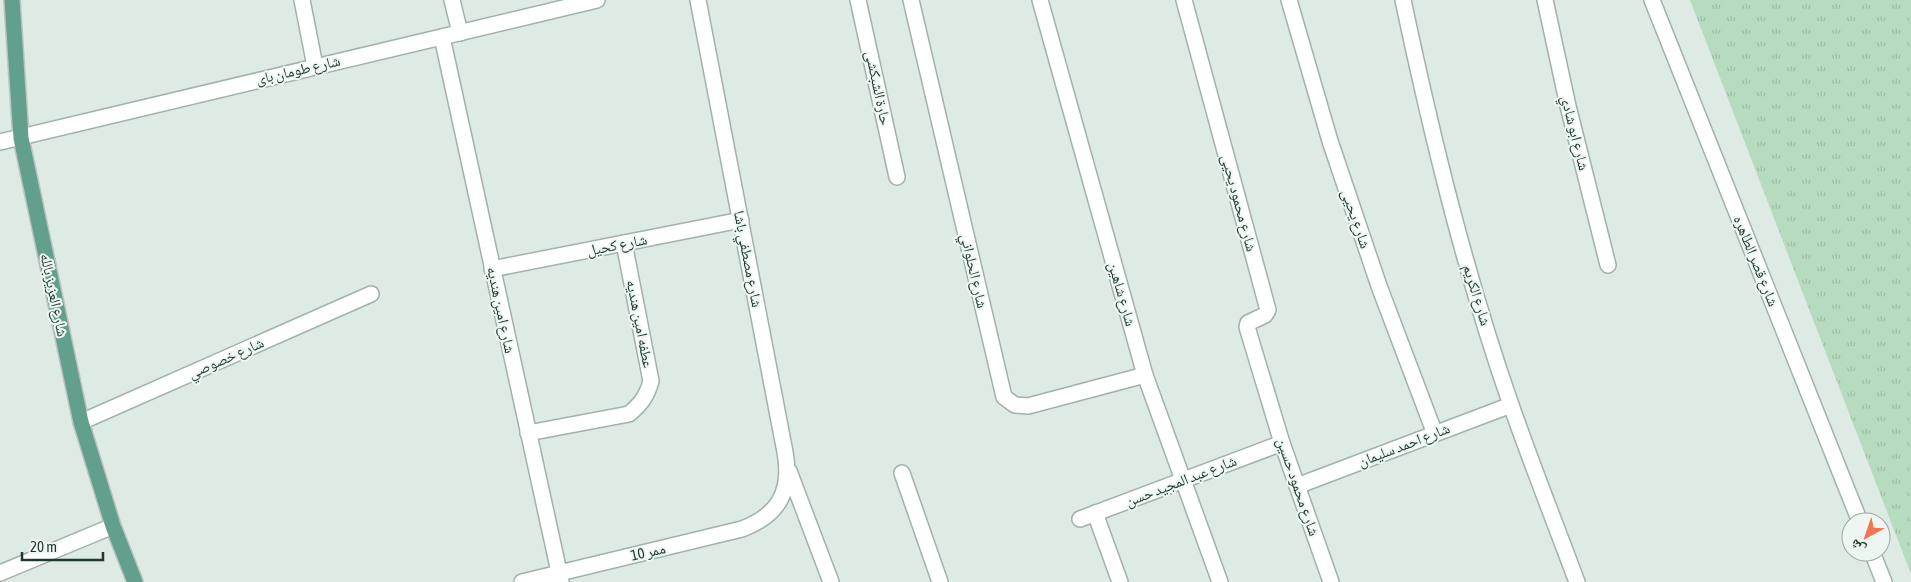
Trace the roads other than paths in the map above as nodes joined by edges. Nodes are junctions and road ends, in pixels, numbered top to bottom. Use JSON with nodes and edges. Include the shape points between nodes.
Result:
{"nodes":[{"id":1,"x":12,"y":0,"type":"edge"},
{"id":2,"x":302,"y":0,"type":"edge"},
{"id":3,"x":452,"y":0,"type":"edge"},
{"id":4,"x":597,"y":0,"type":"edge"},
{"id":5,"x":698,"y":0,"type":"edge"},
{"id":6,"x":858,"y":0,"type":"edge"},
{"id":7,"x":911,"y":0,"type":"edge"},
{"id":8,"x":1040,"y":0,"type":"edge"},
{"id":9,"x":1184,"y":0,"type":"edge"},
{"id":10,"x":1289,"y":0,"type":"edge"},
{"id":11,"x":1403,"y":0,"type":"edge"},
{"id":12,"x":1545,"y":0,"type":"edge"},
{"id":13,"x":1652,"y":0,"type":"edge"},
{"id":14,"x":558,"y":5,"type":"edge"},
{"id":15,"x":460,"y":33,"type":"junction"},
{"id":16,"x":442,"y":38,"type":"junction"},
{"id":17,"x":315,"y":66,"type":"junction"},
{"id":18,"x":21,"y":138,"type":"junction"},
{"id":19,"x":0,"y":142,"type":"edge"},
{"id":20,"x":897,"y":177,"type":"dead end"},
{"id":21,"x":741,"y":220,"type":"junction"},
{"id":22,"x":624,"y":244,"type":"junction"},
{"id":23,"x":1608,"y":265,"type":"dead end"},
{"id":24,"x":492,"y":270,"type":"junction"},
{"id":25,"x":371,"y":294,"type":"dead end"},
{"id":26,"x":1145,"y":375,"type":"junction"},
{"id":27,"x":1268,"y":392,"type":"joint"},
{"id":28,"x":1511,"y":405,"type":"junction"},
{"id":29,"x":81,"y":422,"type":"junction"},
{"id":30,"x":528,"y":433,"type":"junction"},
{"id":31,"x":1435,"y":434,"type":"junction"},
{"id":32,"x":1282,"y":443,"type":"junction"},
{"id":33,"x":788,"y":468,"type":"junction"},
{"id":34,"x":902,"y":473,"type":"dead end"},
{"id":35,"x":1182,"y":481,"type":"junction"},
{"id":36,"x":1298,"y":486,"type":"junction"},
{"id":37,"x":1856,"y":512,"type":"edge"},
{"id":38,"x":1095,"y":513,"type":"junction"},
{"id":39,"x":771,"y":514,"type":"joint"},
{"id":40,"x":1080,"y":519,"type":"dead end"},
{"id":41,"x":113,"y":526,"type":"junction"},
{"id":42,"x":1876,"y":562,"type":"edge"},
{"id":43,"x":0,"y":573,"type":"edge"},
{"id":44,"x":560,"y":577,"type":"edge"},
{"id":45,"x":135,"y":582,"type":"edge"},
{"id":46,"x":522,"y":582,"type":"edge"},
{"id":47,"x":831,"y":582,"type":"edge"},
{"id":48,"x":940,"y":582,"type":"edge"},
{"id":49,"x":1120,"y":582,"type":"edge"},
{"id":50,"x":1220,"y":582,"type":"edge"},
{"id":51,"x":1331,"y":582,"type":"edge"},
{"id":52,"x":1577,"y":582,"type":"edge"},
{"id":53,"x":1884,"y":582,"type":"edge"}],
"edges":[{"from":1,"to":18,"type":"main road","name":"شارع العزيز بالله"},
{"from":2,"to":17,"type":"street"},
{"from":3,"to":15,"type":"street"},
{"from":4,"to":14,"type":"street","name":"شارع طومان باى"},
{"from":5,"to":21,"type":"street","name":"شارع مصطفي باشا"},
{"from":6,"to":20,"type":"street","name":"حارة الشبكشى"},
{"from":7,"to":26,"type":"street","name":"شارع الحلواني","via":[[1004,397],[1015,405],[1028,406]]},
{"from":8,"to":26,"type":"street","name":"شارع شاهين"},
{"from":9,"to":27,"type":"street","name":"شارع محمود يحيى","via":[[1268,310],[1246,325]]},
{"from":10,"to":31,"type":"street","name":"شارع يحيى","via":[[1357,222]]},
{"from":11,"to":28,"type":"street","name":"شارع الكريم","via":[[1448,193],[1476,297]]},
{"from":12,"to":23,"type":"street","name":"شارع ابو شادي"},
{"from":13,"to":37,"type":"street","name":"شارع قصر الطاهره"},
{"from":14,"to":15,"type":"street","name":"شارع طومان باى"},
{"from":15,"to":16,"type":"street","name":"شارع طومان باى"},
{"from":16,"to":17,"type":"street","name":"شارع طومان باى"},
{"from":16,"to":24,"type":"street","name":"شارع امين هنديه"},
{"from":17,"to":18,"type":"street","name":"شارع طومان باى"},
{"from":18,"to":19,"type":"street","name":"شارع طومان باى"},
{"from":18,"to":29,"type":"main road","name":"شارع العزيز بالله"},
{"from":21,"to":22,"type":"street","name":"شارع كحيل"},
{"from":21,"to":33,"type":"street","name":"شارع مصطفي باشا"},
{"from":22,"to":24,"type":"street","name":"شارع كحيل"},
{"from":22,"to":30,"type":"street","name":"عطفه امين هنديه","via":[[652,381],[648,394],[629,414]]},
{"from":24,"to":30,"type":"street","name":"شارع امين هنديه"},
{"from":25,"to":29,"type":"street","name":"شارع خصوصي"},
{"from":26,"to":35,"type":"street","name":"شارع شاهين"},
{"from":27,"to":32,"type":"street","name":"شارع محمود حسين"},
{"from":28,"to":31,"type":"street","name":"شارع احمد سليمان"},
{"from":28,"to":52,"type":"street","name":"شارع الكريم"},
{"from":29,"to":41,"type":"main road","name":"شارع العزيز بالله"},
{"from":30,"to":44,"type":"street","name":"شارع امين هنديه"},
{"from":31,"to":36,"type":"street","name":"شارع احمد سليمان"},
{"from":32,"to":35,"type":"street","name":"شارع عبد المجيد حسن"},
{"from":32,"to":36,"type":"street","name":"شارع محمود حسين"},
{"from":33,"to":39,"type":"street","name":"شارع مصطفي باشا","via":[[787,485]]},
{"from":33,"to":47,"type":"street"},
{"from":34,"to":48,"type":"street"},
{"from":35,"to":38,"type":"street","name":"شارع عبد المجيد حسن"},
{"from":35,"to":50,"type":"street","name":"شارع شاهين"},
{"from":36,"to":51,"type":"street","name":"شارع محمود حسين"},
{"from":38,"to":40,"type":"street","name":"شارع عبد المجيد حسن"},
{"from":38,"to":49,"type":"street"},
{"from":39,"to":44,"type":"street","name":"ممر 10","via":[[742,529]]},
{"from":41,"to":43,"type":"street"},
{"from":41,"to":45,"type":"main road","name":"شارع العزيز بالله"},
{"from":42,"to":53,"type":"street"},
{"from":44,"to":46,"type":"street","name":"ممر 10"}]}
